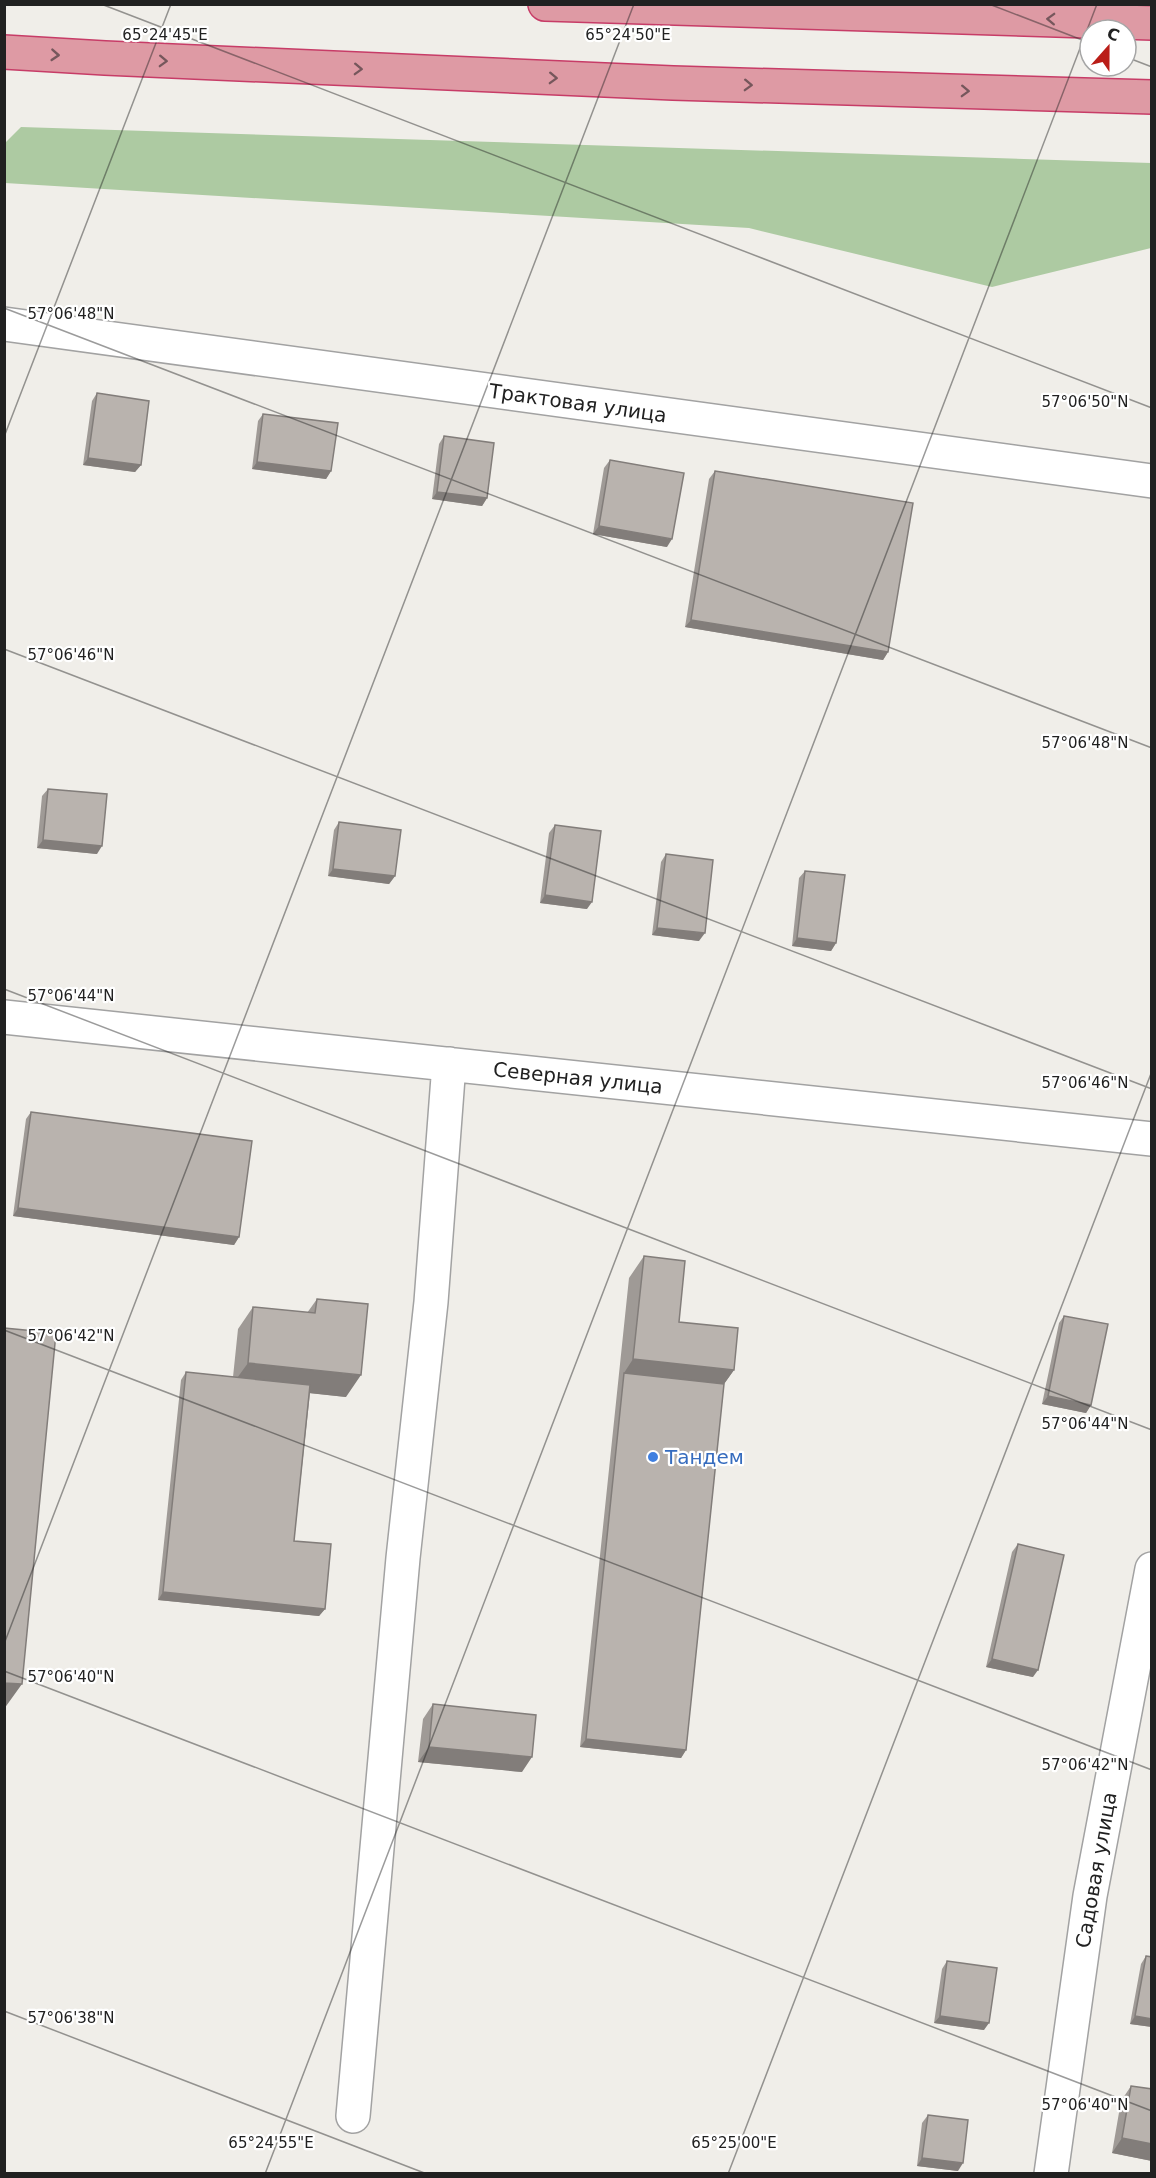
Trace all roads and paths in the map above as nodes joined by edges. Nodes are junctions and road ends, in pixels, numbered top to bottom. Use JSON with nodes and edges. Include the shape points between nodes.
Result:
{"nodes":[{"id":1,"x":545,"y":4,"type":"edge"},
{"id":2,"x":1152,"y":23,"type":"edge"},
{"id":3,"x":4,"y":52,"type":"edge"},
{"id":4,"x":1152,"y":97,"type":"edge"},
{"id":5,"x":4,"y":324,"type":"edge"},
{"id":6,"x":1152,"y":481,"type":"edge"},
{"id":7,"x":4,"y":1017,"type":"edge"},
{"id":8,"x":449,"y":1064,"type":"junction"},
{"id":9,"x":1152,"y":1139,"type":"edge"},
{"id":10,"x":1152,"y":1569,"type":"edge"},
{"id":11,"x":353,"y":2116,"type":"dead end"},
{"id":12,"x":1050,"y":2174,"type":"edge"}],
"edges":[{"from":2,"to":1,"type":"highway","one_way":true},
{"from":3,"to":4,"type":"highway","one_way":true,"via":[[673,83]]},
{"from":5,"to":6,"type":"street","name":"Трактовая улица"},
{"from":7,"to":8,"type":"street","name":"Северная улица"},
{"from":8,"to":9,"type":"street","name":"Северная улица"},
{"from":8,"to":11,"type":"street","via":[[431,1302],[403,1558]]},
{"from":10,"to":12,"type":"street","name":"Садовая улица","via":[[1090,1896]]}]}
